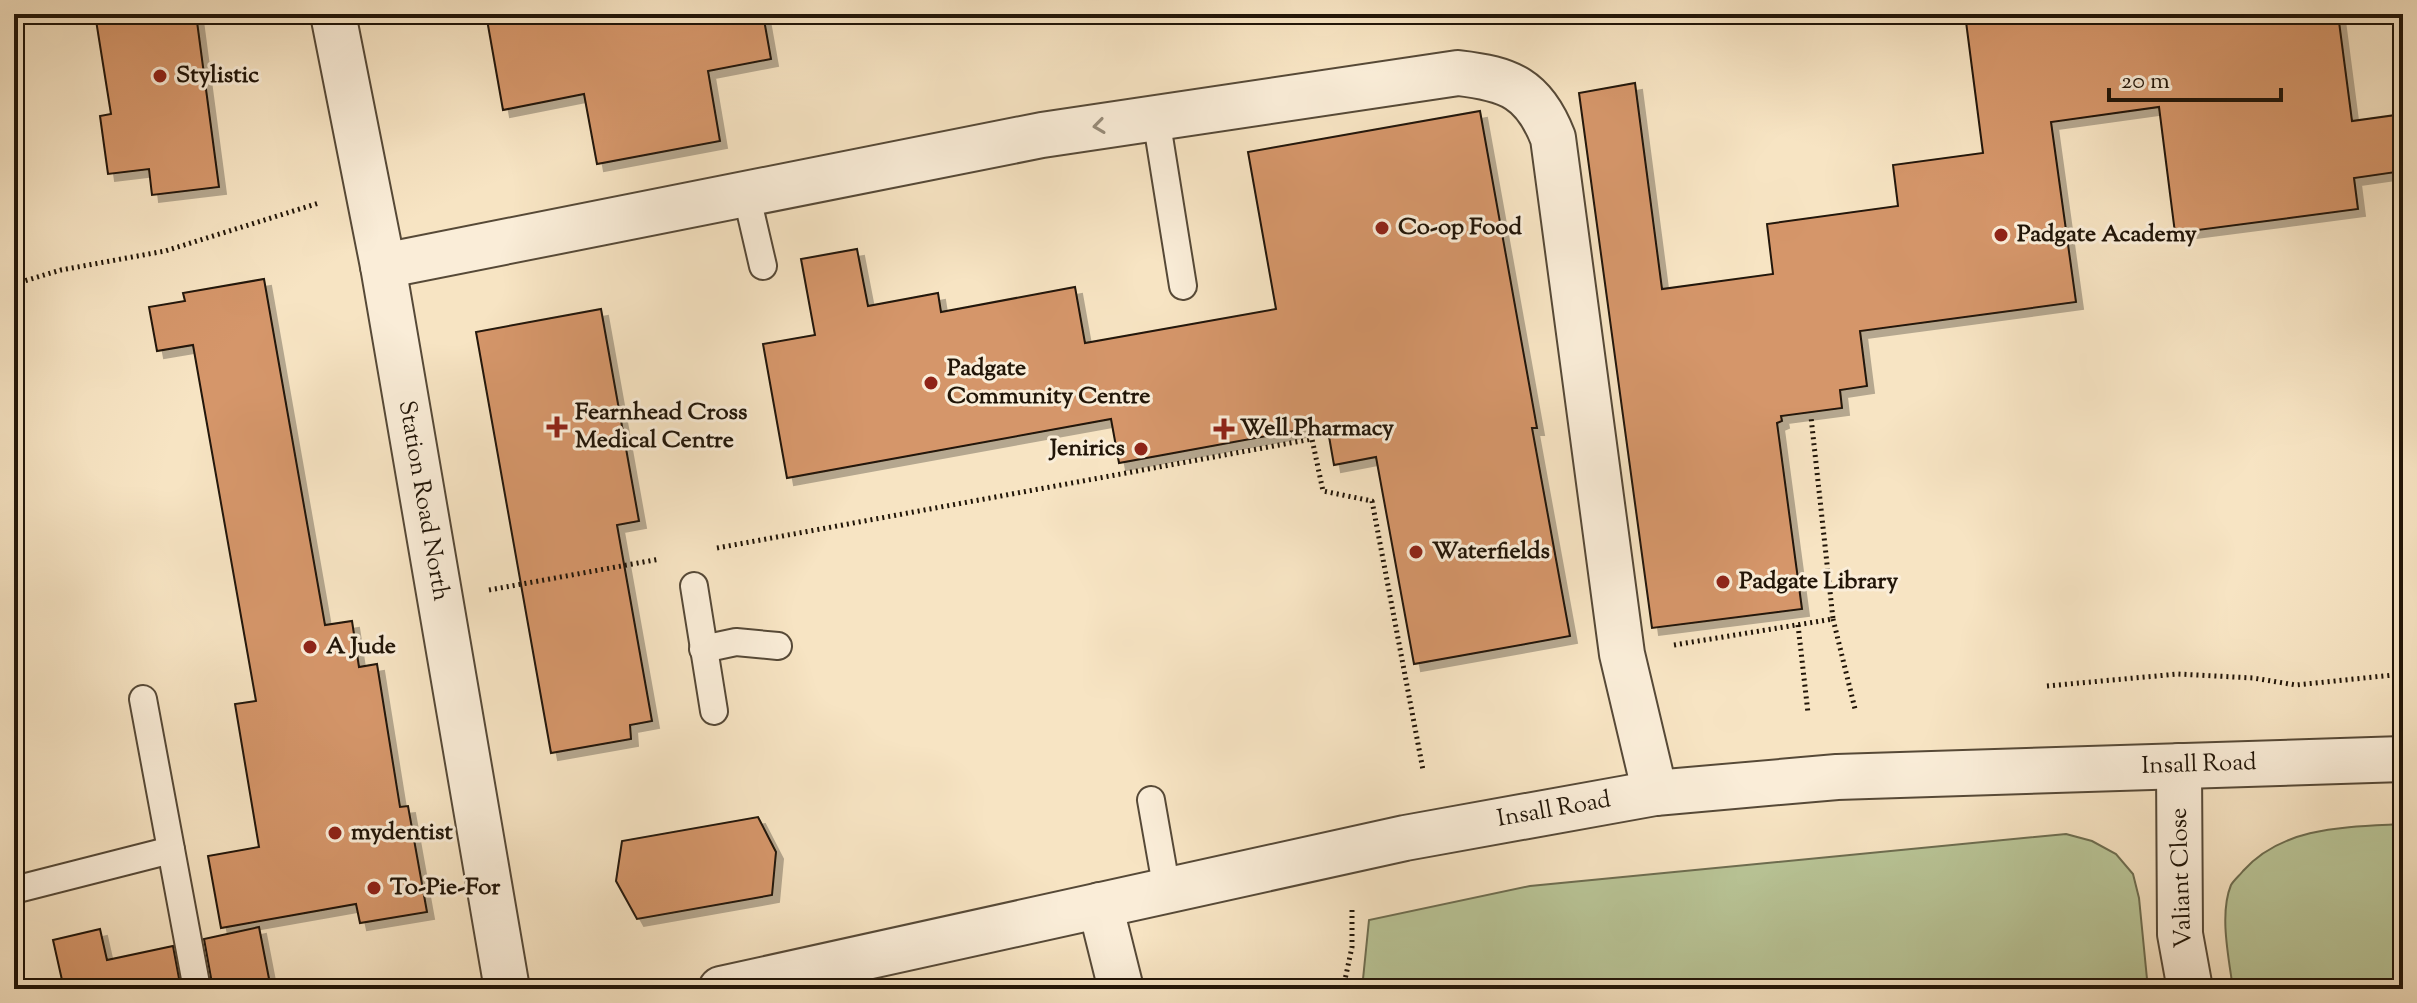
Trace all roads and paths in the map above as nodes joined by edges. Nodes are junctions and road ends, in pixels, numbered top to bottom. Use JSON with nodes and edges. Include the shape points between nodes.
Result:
{"nodes":[{"id":1,"x":333,"y":14,"type":"edge"},
{"id":2,"x":1156,"y":118,"type":"junction"},
{"id":3,"x":746,"y":193,"type":"junction"},
{"id":4,"x":368,"y":198,"type":"junction"},
{"id":5,"x":383,"y":266,"type":"junction"},
{"id":6,"x":763,"y":266,"type":"dead end"},
{"id":7,"x":14,"y":284,"type":"edge"},
{"id":8,"x":1183,"y":286,"type":"dead end"},
{"id":9,"x":1811,"y":417,"type":"dead end"},
{"id":10,"x":710,"y":549,"type":"dead end"},
{"id":11,"x":664,"y":558,"type":"dead end"},
{"id":12,"x":694,"y":586,"type":"dead end"},
{"id":13,"x":440,"y":599,"type":"junction"},
{"id":14,"x":1833,"y":619,"type":"junction"},
{"id":15,"x":1798,"y":625,"type":"junction"},
{"id":16,"x":778,"y":646,"type":"dead end"},
{"id":17,"x":703,"y":649,"type":"junction"},
{"id":18,"x":1622,"y":654,"type":"junction"},
{"id":19,"x":2403,"y":674,"type":"edge"},
{"id":20,"x":2047,"y":686,"type":"dead end"},
{"id":21,"x":143,"y":699,"type":"dead end"},
{"id":22,"x":1855,"y":709,"type":"dead end"},
{"id":23,"x":714,"y":711,"type":"dead end"},
{"id":24,"x":1808,"y":713,"type":"dead end"},
{"id":25,"x":2403,"y":759,"type":"edge"},
{"id":26,"x":2179,"y":766,"type":"junction"},
{"id":27,"x":1423,"y":770,"type":"dead end"},
{"id":28,"x":1655,"y":793,"type":"junction"},
{"id":29,"x":1151,"y":800,"type":"dead end"},
{"id":30,"x":171,"y":850,"type":"junction"},
{"id":31,"x":14,"y":890,"type":"edge"},
{"id":32,"x":1167,"y":891,"type":"junction"},
{"id":33,"x":1100,"y":905,"type":"junction"},
{"id":34,"x":1352,"y":909,"type":"dead end"},
{"id":35,"x":197,"y":989,"type":"edge"},
{"id":36,"x":507,"y":989,"type":"edge"},
{"id":37,"x":721,"y":989,"type":"edge"},
{"id":38,"x":1121,"y":989,"type":"edge"},
{"id":39,"x":1343,"y":989,"type":"edge"},
{"id":40,"x":2190,"y":989,"type":"edge"}],
"edges":[{"from":1,"to":4,"type":"street","name":"Station Road North"},
{"from":2,"to":3,"type":"street","one_way":true},
{"from":2,"to":8,"type":"lane"},
{"from":2,"to":18,"type":"street","via":[[1458,73],[1488,76],[1520,89],[1542,111],[1553,138]]},
{"from":3,"to":5,"type":"street"},
{"from":3,"to":6,"type":"lane"},
{"from":4,"to":5,"type":"street","name":"Station Road North"},
{"from":4,"to":7,"type":"path","via":[[312,203],[165,251]]},
{"from":5,"to":13,"type":"street","name":"Station Road North"},
{"from":9,"to":14,"type":"path"},
{"from":10,"to":27,"type":"path","via":[[1312,439],[1323,491],[1372,501]]},
{"from":11,"to":13,"type":"path"},
{"from":12,"to":17,"type":"lane"},
{"from":13,"to":36,"type":"street","name":"Station Road North"},
{"from":14,"to":15,"type":"path"},
{"from":14,"to":22,"type":"path"},
{"from":15,"to":18,"type":"path"},
{"from":15,"to":24,"type":"path"},
{"from":16,"to":17,"type":"lane","via":[[736,642]]},
{"from":17,"to":23,"type":"lane"},
{"from":18,"to":28,"type":"street"},
{"from":19,"to":20,"type":"path","via":[[2296,685],[2178,674]]},
{"from":21,"to":30,"type":"lane"},
{"from":25,"to":26,"type":"street","name":"Insall Road"},
{"from":26,"to":28,"type":"street","name":"Insall Road","via":[[1837,777]]},
{"from":26,"to":40,"type":"street","name":"Valiant Close","via":[[2180,934]]},
{"from":28,"to":32,"type":"street","name":"Insall Road","via":[[1465,826]]},
{"from":29,"to":32,"type":"lane"},
{"from":30,"to":31,"type":"lane"},
{"from":30,"to":35,"type":"lane"},
{"from":32,"to":33,"type":"street","name":"Insall Road"},
{"from":33,"to":37,"type":"street","name":"Insall Road"},
{"from":33,"to":38,"type":"street"},
{"from":34,"to":39,"type":"path","via":[[1352,947]]}]}
